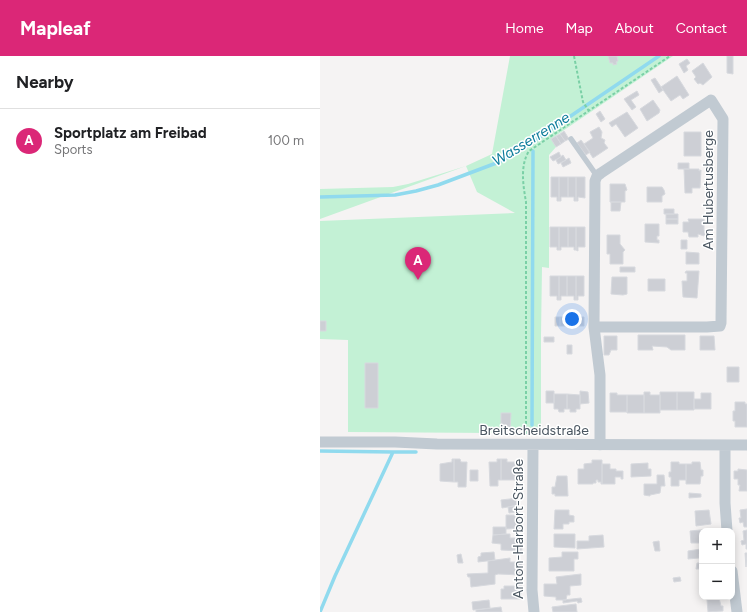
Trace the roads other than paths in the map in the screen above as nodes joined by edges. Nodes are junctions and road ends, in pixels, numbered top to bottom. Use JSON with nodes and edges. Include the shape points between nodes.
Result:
{"nodes":[{"id":1,"x":571,"y":139,"type":"dead end"},
{"id":2,"x":597,"y":176,"type":"junction"},
{"id":3,"x":594,"y":327,"type":"junction"},
{"id":4,"x":320,"y":442,"type":"edge"},
{"id":5,"x":530,"y":445,"type":"junction"},
{"id":6,"x":600,"y":445,"type":"junction"},
{"id":7,"x":725,"y":446,"type":"junction"},
{"id":8,"x":747,"y":446,"type":"edge"},
{"id":9,"x":727,"y":528,"type":"edge"},
{"id":10,"x":735,"y":596,"type":"edge"},
{"id":11,"x":534,"y":612,"type":"edge"},
{"id":12,"x":737,"y":612,"type":"edge"}],
"edges":[{"from":1,"to":2,"type":"lane"},
{"from":2,"to":3,"type":"street"},
{"from":2,"to":3,"type":"street","name":"Am Hubertusberge","via":[[711,100],[723,118],[720,326]]},
{"from":3,"to":6,"type":"street","via":[[600,375]]},
{"from":4,"to":5,"type":"street","name":"Breitscheidstraße"},
{"from":5,"to":6,"type":"street","name":"Breitscheidstraße"},
{"from":5,"to":11,"type":"street","name":"Anton-Harbort-Straße"},
{"from":6,"to":7,"type":"street","name":"Breitscheidstraße"},
{"from":7,"to":8,"type":"street","name":"Breitscheidstraße"},
{"from":7,"to":9,"type":"street"},
{"from":10,"to":12,"type":"street"}]}
